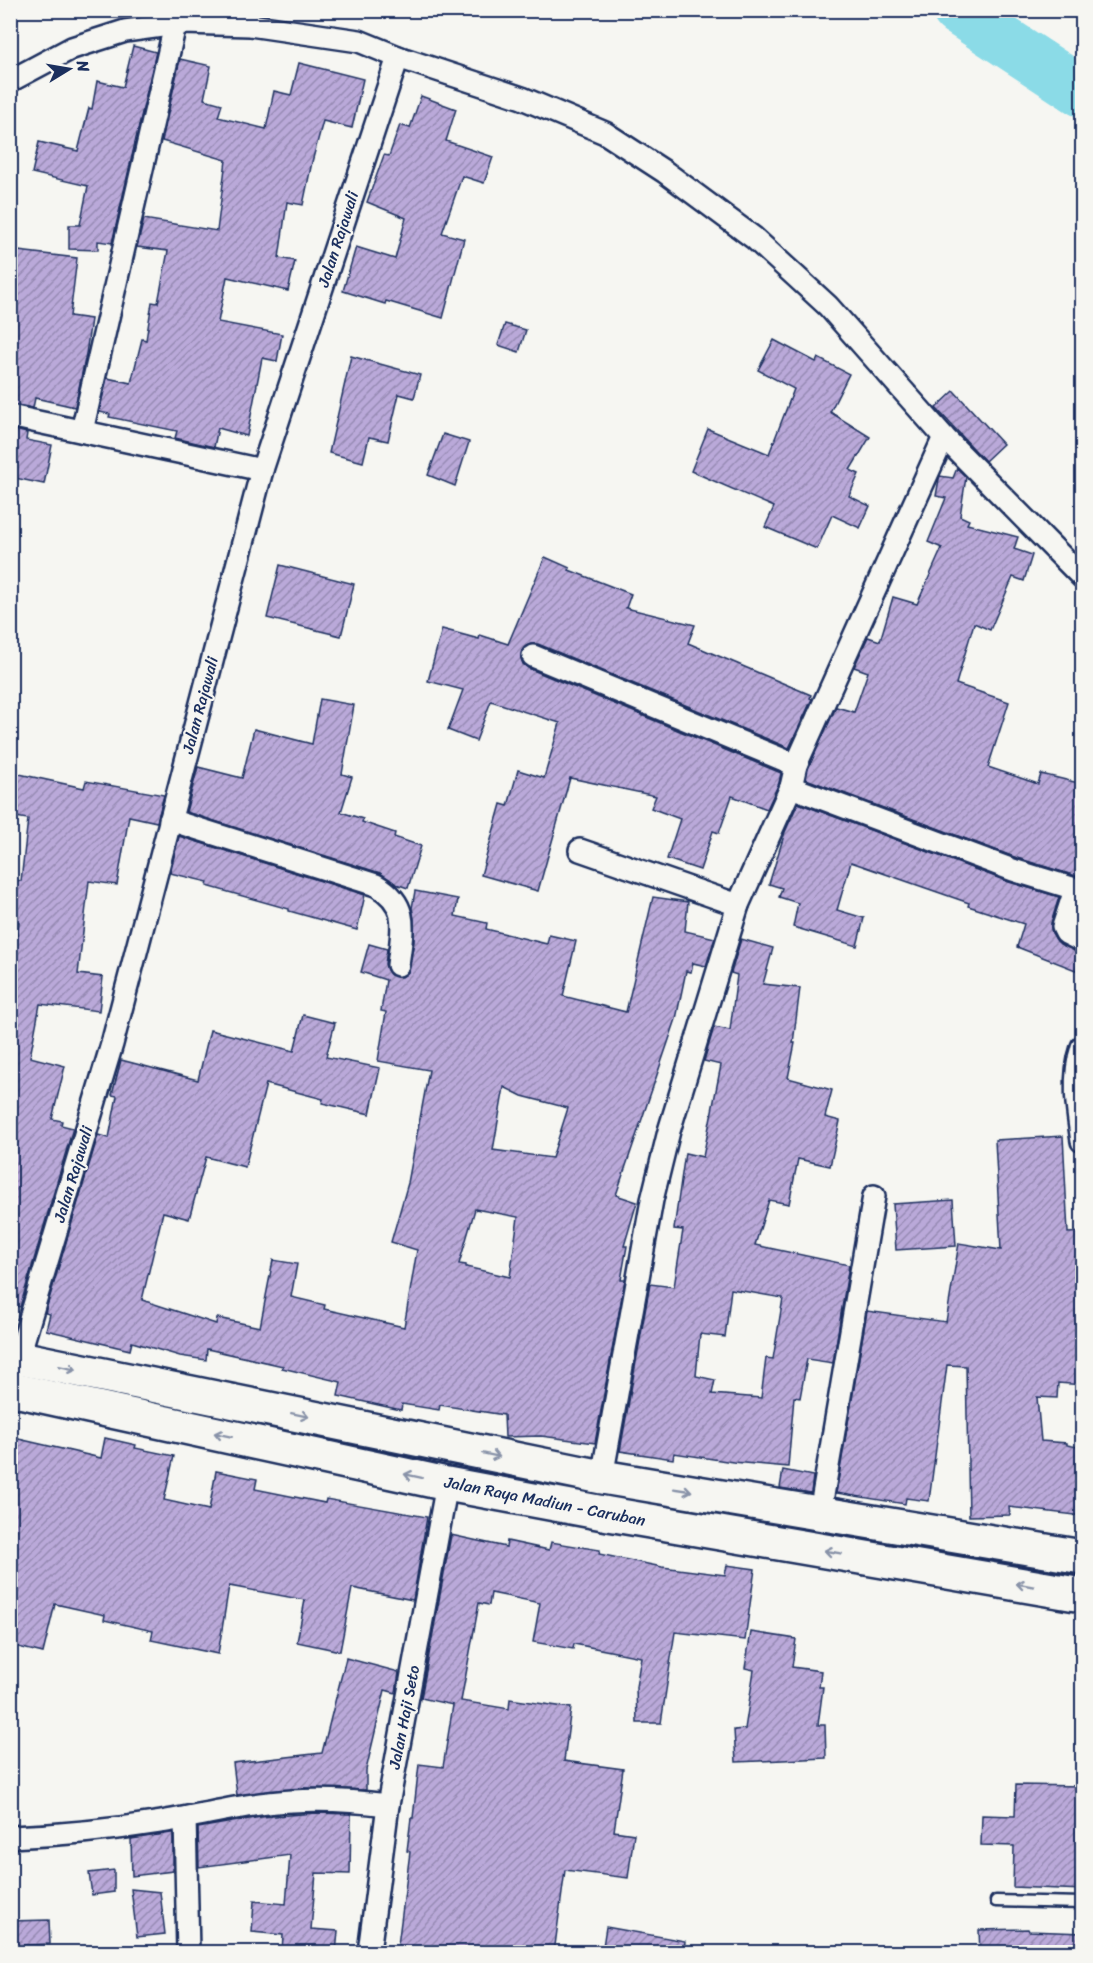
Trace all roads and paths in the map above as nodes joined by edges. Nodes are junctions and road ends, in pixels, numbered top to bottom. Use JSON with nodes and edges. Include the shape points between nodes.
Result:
{"nodes":[{"id":1,"x":175,"y":25,"type":"junction"},
{"id":2,"x":398,"y":57,"type":"junction"},
{"id":3,"x":10,"y":81,"type":"edge"},
{"id":4,"x":10,"y":416,"type":"edge"},
{"id":5,"x":82,"y":431,"type":"junction"},
{"id":6,"x":944,"y":437,"type":"junction"},
{"id":7,"x":262,"y":470,"type":"junction"},
{"id":8,"x":1083,"y":577,"type":"edge"},
{"id":9,"x":533,"y":656,"type":"dead end"},
{"id":10,"x":796,"y":765,"type":"junction"},
{"id":11,"x":791,"y":787,"type":"junction"},
{"id":12,"x":170,"y":820,"type":"junction"},
{"id":13,"x":580,"y":850,"type":"dead end"},
{"id":14,"x":738,"y":905,"type":"junction"},
{"id":15,"x":1083,"y":941,"type":"edge"},
{"id":16,"x":398,"y":965,"type":"dead end"},
{"id":17,"x":1083,"y":1047,"type":"edge"},
{"id":18,"x":1079,"y":1076,"type":"edge"},
{"id":19,"x":1083,"y":1141,"type":"edge"},
{"id":20,"x":874,"y":1196,"type":"dead end"},
{"id":21,"x":14,"y":1357,"type":"edge"},
{"id":22,"x":11,"y":1390,"type":"edge"},
{"id":23,"x":602,"y":1477,"type":"junction"},
{"id":24,"x":447,"y":1484,"type":"junction"},
{"id":25,"x":820,"y":1513,"type":"junction"},
{"id":26,"x":1083,"y":1557,"type":"edge"},
{"id":27,"x":1083,"y":1595,"type":"edge"},
{"id":28,"x":388,"y":1805,"type":"junction"},
{"id":29,"x":185,"y":1818,"type":"junction"},
{"id":30,"x":10,"y":1837,"type":"edge"},
{"id":31,"x":996,"y":1901,"type":"dead end"},
{"id":32,"x":1083,"y":1903,"type":"edge"},
{"id":33,"x":188,"y":1953,"type":"edge"},
{"id":34,"x":369,"y":1953,"type":"edge"}],
"edges":[{"from":1,"to":2,"type":"street","via":[[250,25],[311,33],[359,41]]},
{"from":1,"to":3,"type":"street","via":[[125,31],[72,48]]},
{"from":1,"to":5,"type":"street"},
{"from":2,"to":6,"type":"street","via":[[522,98],[605,134],[665,172],[754,238],[828,306]]},
{"from":2,"to":7,"type":"street","name":"Jalan Rajawali"},
{"from":4,"to":5,"type":"street"},
{"from":5,"to":7,"type":"street"},
{"from":6,"to":8,"type":"street"},
{"from":6,"to":10,"type":"street"},
{"from":7,"to":12,"type":"street","name":"Jalan Rajawali"},
{"from":9,"to":10,"type":"street"},
{"from":10,"to":11,"type":"street"},
{"from":11,"to":14,"type":"street"},
{"from":11,"to":15,"type":"street","via":[[1013,870],[1072,888],[1074,893],[1063,927],[1066,933]]},
{"from":12,"to":16,"type":"street","via":[[388,892],[402,924]]},
{"from":12,"to":21,"type":"street","name":"Jalan Rajawali","via":[[112,1044]]},
{"from":13,"to":14,"type":"street"},
{"from":14,"to":23,"type":"street","via":[[652,1200]]},
{"from":17,"to":18,"type":"street"},
{"from":18,"to":19,"type":"street","via":[[1076,1096]]},
{"from":20,"to":25,"type":"street"},
{"from":21,"to":22,"type":"street","name":"Jalan Rajawali"},
{"from":21,"to":23,"type":"highway","name":"Jalan Raya Madiun - Caruban","one_way":true},
{"from":24,"to":22,"type":"highway","name":"Jalan Raya Madiun - Caruban","one_way":true},
{"from":23,"to":25,"type":"highway","name":"Jalan Raya Madiun - Caruban","one_way":true},
{"from":27,"to":24,"type":"highway","name":"Jalan Raya Madiun - Caruban","one_way":true},
{"from":24,"to":28,"type":"street","name":"Jalan Haji Seto"},
{"from":25,"to":26,"type":"highway","name":"Jalan Raya Madiun - Caruban"},
{"from":28,"to":29,"type":"street","via":[[341,1799],[291,1801]]},
{"from":28,"to":34,"type":"street","name":"Jalan Haji Seto"},
{"from":29,"to":30,"type":"street","via":[[94,1831]]},
{"from":29,"to":33,"type":"street"},
{"from":31,"to":32,"type":"lane"}]}
